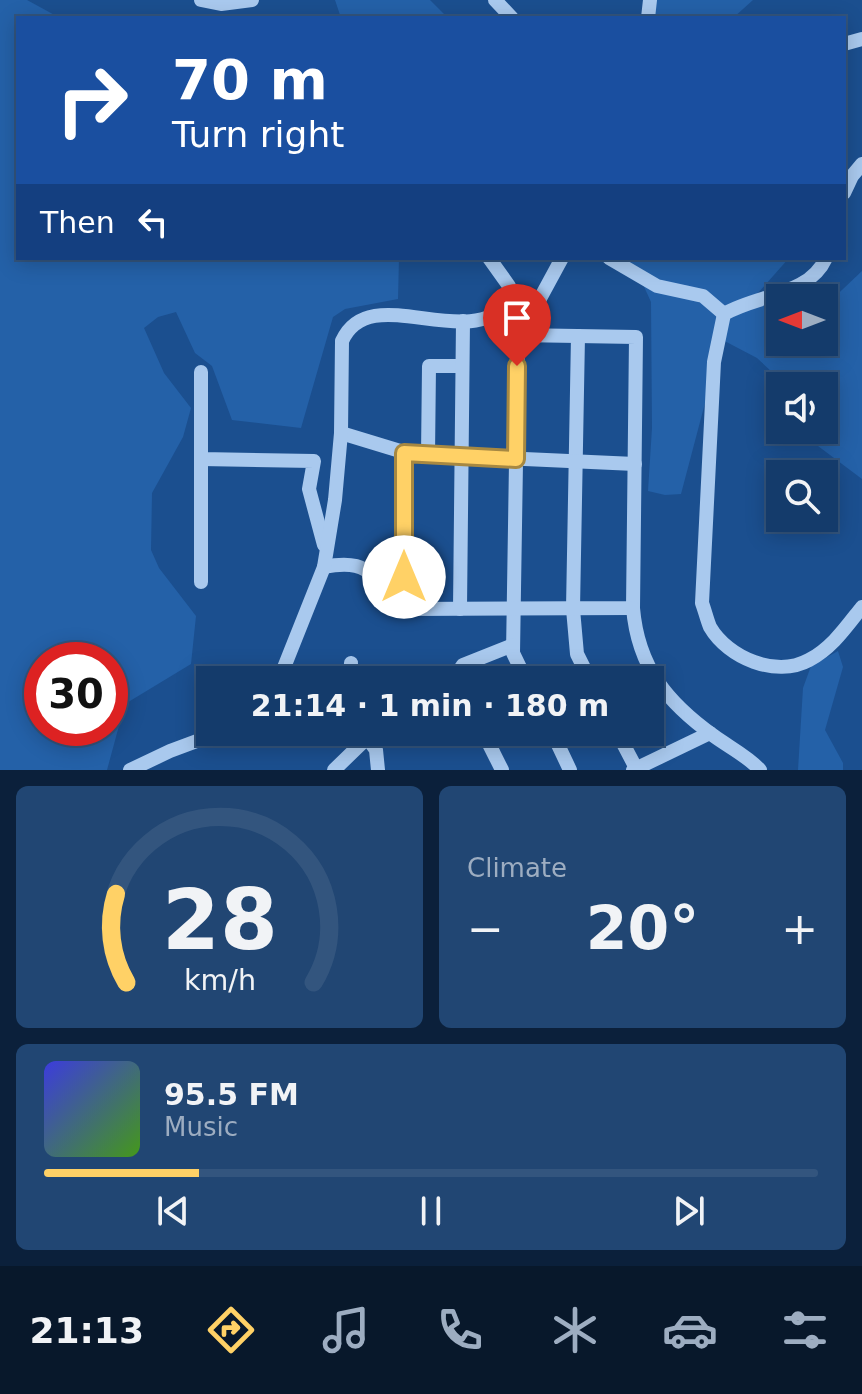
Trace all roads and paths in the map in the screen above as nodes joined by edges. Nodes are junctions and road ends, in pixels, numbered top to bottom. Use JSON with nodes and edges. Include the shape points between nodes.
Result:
{"nodes":[{"id":1,"x":201,"y":0,"type":"edge"},
{"id":2,"x":252,"y":0,"type":"edge"},
{"id":3,"x":495,"y":0,"type":"edge"},
{"id":4,"x":510,"y":16,"type":"edge"},
{"id":5,"x":862,"y":164,"type":"edge"},
{"id":6,"x":846,"y":189,"type":"edge"},
{"id":7,"x":490,"y":260,"type":"edge"},
{"id":8,"x":561,"y":260,"type":"edge"},
{"id":9,"x":612,"y":260,"type":"edge"},
{"id":10,"x":825,"y":260,"type":"edge"},
{"id":11,"x":500,"y":313,"type":"junction"},
{"id":12,"x":724,"y":314,"type":"junction"},
{"id":13,"x":463,"y":321,"type":"junction"},
{"id":14,"x":514,"y":331,"type":"junction"},
{"id":15,"x":578,"y":336,"type":"junction"},
{"id":16,"x":462,"y":366,"type":"junction"},
{"id":17,"x":201,"y":372,"type":"dead end"},
{"id":18,"x":341,"y":433,"type":"junction"},
{"id":19,"x":404,"y":453,"type":"junction"},
{"id":20,"x":428,"y":455,"type":"junction"},
{"id":21,"x":461,"y":456,"type":"junction"},
{"id":22,"x":201,"y":459,"type":"junction"},
{"id":23,"x":516,"y":459,"type":"junction"},
{"id":24,"x":577,"y":461,"type":"junction"},
{"id":25,"x":635,"y":464,"type":"junction"},
{"id":26,"x":325,"y":560,"type":"junction"},
{"id":27,"x":201,"y":582,"type":"dead end"},
{"id":28,"x":862,"y":607,"type":"edge"},
{"id":29,"x":403,"y":608,"type":"junction"},
{"id":30,"x":633,"y":608,"type":"junction"},
{"id":31,"x":460,"y":609,"type":"junction"},
{"id":32,"x":514,"y":609,"type":"junction"},
{"id":33,"x":573,"y":609,"type":"junction"},
{"id":34,"x":513,"y":645,"type":"junction"},
{"id":35,"x":351,"y":663,"type":"dead end"},
{"id":36,"x":284,"y":666,"type":"edge"},
{"id":37,"x":351,"y":666,"type":"edge"},
{"id":38,"x":462,"y":666,"type":"edge"},
{"id":39,"x":519,"y":666,"type":"edge"},
{"id":40,"x":583,"y":666,"type":"edge"},
{"id":41,"x":710,"y":733,"type":"junction"},
{"id":42,"x":196,"y":741,"type":"edge"},
{"id":43,"x":355,"y":746,"type":"edge"},
{"id":44,"x":373,"y":746,"type":"edge"},
{"id":45,"x":490,"y":746,"type":"edge"},
{"id":46,"x":559,"y":746,"type":"edge"},
{"id":47,"x":624,"y":746,"type":"edge"},
{"id":48,"x":636,"y":769,"type":"edge"},
{"id":49,"x":130,"y":770,"type":"edge"},
{"id":50,"x":334,"y":770,"type":"edge"},
{"id":51,"x":378,"y":770,"type":"edge"},
{"id":52,"x":502,"y":770,"type":"edge"},
{"id":53,"x":570,"y":770,"type":"edge"},
{"id":54,"x":760,"y":770,"type":"edge"}],
"edges":[{"from":1,"to":2,"type":"street"},
{"from":3,"to":4,"type":"street"},
{"from":5,"to":6,"type":"street"},
{"from":7,"to":11,"type":"street","via":[[509,286],[510,302]]},
{"from":8,"to":14,"type":"street","via":[[536,306]]},
{"from":9,"to":12,"type":"street","via":[[657,286],[703,296]]},
{"from":10,"to":12,"type":"street","via":[[809,282]]},
{"from":11,"to":13,"type":"street","via":[[483,321]]},
{"from":11,"to":14,"type":"street"},
{"from":12,"to":28,"type":"street","via":[[714,362],[702,603],[710,626],[725,645],[751,661],[779,667],[807,662],[833,643]]},
{"from":13,"to":16,"type":"street"},
{"from":13,"to":18,"type":"street","via":[[375,315],[346,331]]},
{"from":14,"to":15,"type":"street"},
{"from":14,"to":23,"type":"street"},
{"from":15,"to":24,"type":"street"},
{"from":15,"to":25,"type":"street","via":[[636,337]]},
{"from":16,"to":20,"type":"street","via":[[429,366]]},
{"from":16,"to":21,"type":"street"},
{"from":17,"to":22,"type":"street"},
{"from":18,"to":19,"type":"street"},
{"from":18,"to":26,"type":"street"},
{"from":19,"to":20,"type":"street"},
{"from":19,"to":29,"type":"street"},
{"from":20,"to":21,"type":"street"},
{"from":21,"to":23,"type":"street"},
{"from":21,"to":31,"type":"street"},
{"from":22,"to":26,"type":"street","via":[[314,461],[309,489]]},
{"from":22,"to":27,"type":"street"},
{"from":23,"to":24,"type":"street"},
{"from":23,"to":32,"type":"street"},
{"from":24,"to":25,"type":"street"},
{"from":24,"to":33,"type":"street"},
{"from":25,"to":30,"type":"street"},
{"from":26,"to":29,"type":"street","via":[[364,567],[380,584],[389,606]]},
{"from":26,"to":36,"type":"street"},
{"from":29,"to":31,"type":"street"},
{"from":30,"to":33,"type":"street"},
{"from":30,"to":41,"type":"street","via":[[635,633],[659,687]]},
{"from":31,"to":32,"type":"street"},
{"from":32,"to":33,"type":"street"},
{"from":32,"to":34,"type":"street"},
{"from":33,"to":40,"type":"street"},
{"from":34,"to":38,"type":"street"},
{"from":34,"to":39,"type":"street"},
{"from":35,"to":37,"type":"street"},
{"from":41,"to":48,"type":"street"},
{"from":41,"to":54,"type":"street"},
{"from":42,"to":49,"type":"street"},
{"from":43,"to":50,"type":"street"},
{"from":44,"to":51,"type":"street"},
{"from":45,"to":52,"type":"street"},
{"from":46,"to":53,"type":"street"},
{"from":47,"to":48,"type":"street"}]}
